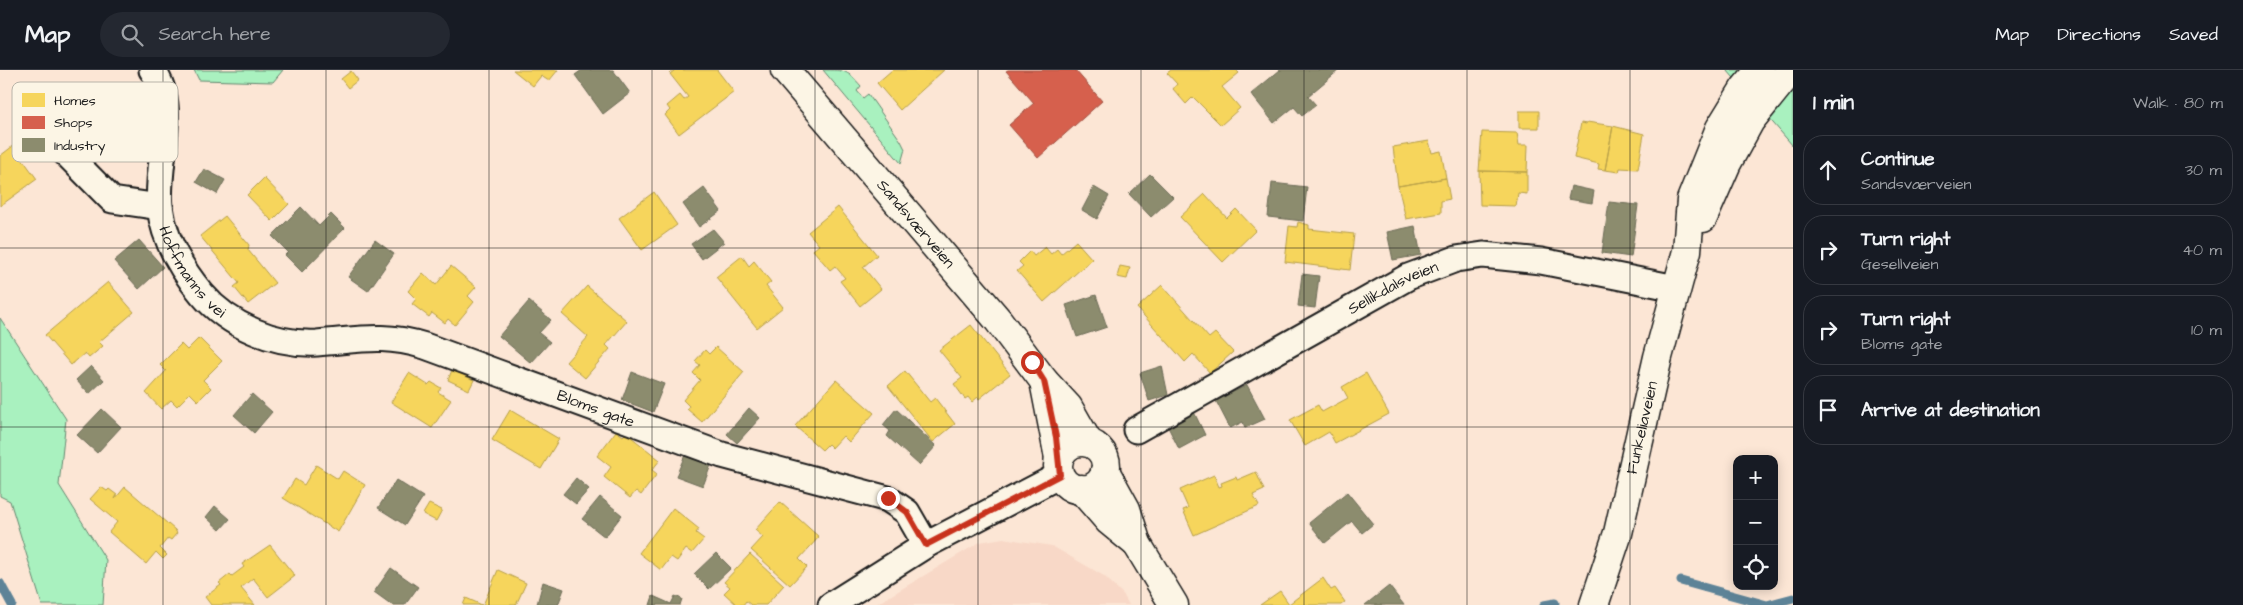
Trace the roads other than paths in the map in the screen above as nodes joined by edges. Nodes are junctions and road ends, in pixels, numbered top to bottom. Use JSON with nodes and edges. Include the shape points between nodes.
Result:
{"nodes":[{"id":1,"x":152,"y":70,"type":"edge"},
{"id":2,"x":785,"y":70,"type":"edge"},
{"id":3,"x":1760,"y":70,"type":"edge"},
{"id":4,"x":1791,"y":70,"type":"edge"},
{"id":5,"x":159,"y":82,"type":"edge"},
{"id":6,"x":75,"y":162,"type":"edge"},
{"id":7,"x":160,"y":162,"type":"edge"},
{"id":8,"x":160,"y":207,"type":"junction"},
{"id":9,"x":1686,"y":251,"type":"junction"},
{"id":10,"x":1676,"y":288,"type":"junction"},
{"id":11,"x":241,"y":325,"type":"joint"},
{"id":12,"x":1044,"y":381,"type":"junction"},
{"id":13,"x":1136,"y":430,"type":"dead end"},
{"id":14,"x":1088,"y":442,"type":"junction"},
{"id":15,"x":1105,"y":471,"type":"junction"},
{"id":16,"x":1067,"y":474,"type":"junction"},
{"id":17,"x":1137,"y":544,"type":"junction"},
{"id":18,"x":926,"y":545,"type":"junction"},
{"id":19,"x":831,"y":605,"type":"edge"},
{"id":20,"x":1174,"y":605,"type":"edge"},
{"id":21,"x":1594,"y":605,"type":"edge"}],
"edges":[{"from":1,"to":5,"type":"street","name":"Hoffmanns vei"},
{"from":2,"to":12,"type":"street","name":"Sandsværveien","via":[[992,312]]},
{"from":3,"to":9,"type":"street","name":"Funkeliaveien","via":[[1734,106],[1709,152],[1691,200]]},
{"from":4,"to":9,"type":"street","name":"Funkeliaveien","via":[[1764,101],[1742,135]]},
{"from":6,"to":8,"type":"street","name":"Hoffmanns vei","via":[[112,200]]},
{"from":7,"to":8,"type":"street","name":"Hoffmanns vei"},
{"from":8,"to":11,"type":"street","name":"Hoffmanns vei","via":[[174,253],[186,273],[204,296]]},
{"from":9,"to":10,"type":"street","name":"Funkeliaveien"},
{"from":10,"to":13,"type":"street","name":"Sellikdalsveien","via":[[1541,261],[1483,255],[1456,259],[1408,277]]},
{"from":10,"to":21,"type":"street","name":"Funkeliaveien","via":[[1618,533]]},
{"from":11,"to":18,"type":"street","name":"Bloms gate","via":[[283,340],[315,343],[379,337],[425,346],[722,456],[888,498],[907,512]]},
{"from":12,"to":14,"type":"street","name":"Sandsværveien","via":[[1068,407]]},
{"from":12,"to":16,"type":"street","name":"Sandsværveien"},
{"from":14,"to":15,"type":"street","via":[[1102,453]]},
{"from":14,"to":16,"type":"street","via":[[1074,443],[1062,451]]},
{"from":15,"to":16,"type":"street","via":[[1096,484]]},
{"from":15,"to":17,"type":"street","via":[[1126,509]]},
{"from":16,"to":17,"type":"street","via":[[1109,521]]},
{"from":16,"to":18,"type":"street"},
{"from":17,"to":20,"type":"street"},
{"from":18,"to":19,"type":"street"}]}
